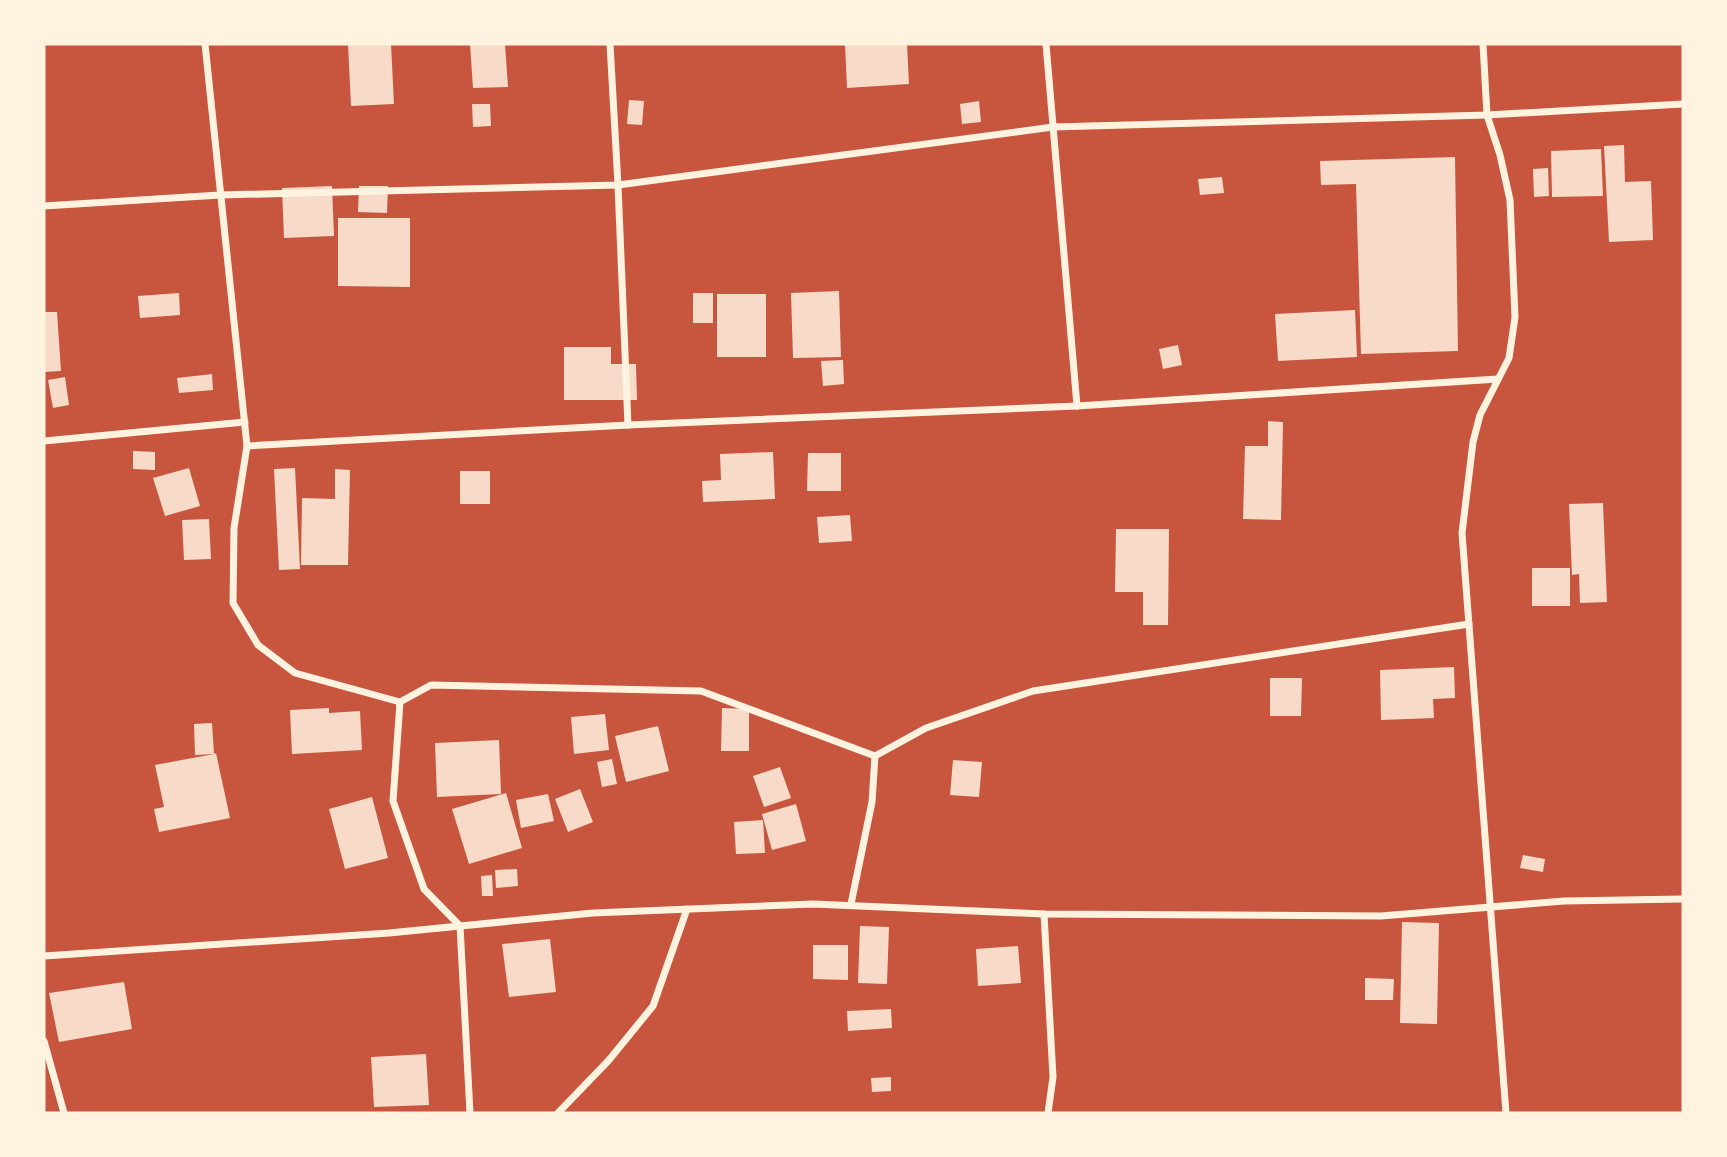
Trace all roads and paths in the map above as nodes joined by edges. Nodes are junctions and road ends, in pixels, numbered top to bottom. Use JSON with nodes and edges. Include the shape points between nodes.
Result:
{"nodes":[{"id":1,"x":205,"y":44,"type":"edge"},
{"id":2,"x":610,"y":44,"type":"edge"},
{"id":3,"x":1046,"y":44,"type":"edge"},
{"id":4,"x":1483,"y":44,"type":"edge"},
{"id":5,"x":1683,"y":104,"type":"edge"},
{"id":6,"x":1487,"y":115,"type":"junction"},
{"id":7,"x":1053,"y":127,"type":"junction"},
{"id":8,"x":618,"y":185,"type":"junction"},
{"id":9,"x":220,"y":195,"type":"junction"},
{"id":10,"x":44,"y":206,"type":"edge"},
{"id":11,"x":1498,"y":379,"type":"junction"},
{"id":12,"x":1077,"y":406,"type":"junction"},
{"id":13,"x":245,"y":422,"type":"junction"},
{"id":14,"x":628,"y":425,"type":"junction"},
{"id":15,"x":44,"y":441,"type":"edge"},
{"id":16,"x":247,"y":446,"type":"junction"},
{"id":17,"x":1469,"y":624,"type":"junction"},
{"id":18,"x":400,"y":702,"type":"junction"},
{"id":19,"x":875,"y":757,"type":"junction"},
{"id":20,"x":1683,"y":899,"type":"edge"},
{"id":21,"x":851,"y":904,"type":"junction"},
{"id":22,"x":1490,"y":907,"type":"junction"},
{"id":23,"x":687,"y":909,"type":"junction"},
{"id":24,"x":1044,"y":914,"type":"junction"},
{"id":25,"x":460,"y":926,"type":"junction"},
{"id":26,"x":44,"y":956,"type":"edge"},
{"id":27,"x":44,"y":1041,"type":"edge"},
{"id":28,"x":64,"y":1113,"type":"edge"},
{"id":29,"x":470,"y":1113,"type":"edge"},
{"id":30,"x":558,"y":1113,"type":"edge"},
{"id":31,"x":1048,"y":1113,"type":"edge"},
{"id":32,"x":1506,"y":1113,"type":"edge"}],
"edges":[{"from":1,"to":9,"type":"street"},
{"from":2,"to":8,"type":"street"},
{"from":3,"to":7,"type":"street"},
{"from":4,"to":6,"type":"street"},
{"from":5,"to":6,"type":"street"},
{"from":6,"to":7,"type":"street"},
{"from":6,"to":11,"type":"street","via":[[1510,200],[1515,317],[1509,358]]},
{"from":7,"to":8,"type":"street"},
{"from":7,"to":12,"type":"street"},
{"from":8,"to":9,"type":"street"},
{"from":8,"to":14,"type":"street"},
{"from":9,"to":10,"type":"street"},
{"from":9,"to":13,"type":"street"},
{"from":11,"to":12,"type":"street"},
{"from":11,"to":17,"type":"street","via":[[1473,442],[1462,533]]},
{"from":12,"to":14,"type":"street"},
{"from":13,"to":15,"type":"street"},
{"from":13,"to":16,"type":"street"},
{"from":14,"to":16,"type":"street"},
{"from":16,"to":18,"type":"street","via":[[234,528],[233,603],[258,645],[295,673]]},
{"from":17,"to":19,"type":"street","via":[[1033,691],[926,728]]},
{"from":17,"to":22,"type":"street"},
{"from":18,"to":19,"type":"street","via":[[431,685],[701,691]]},
{"from":18,"to":25,"type":"street","via":[[393,801],[424,889]]},
{"from":19,"to":21,"type":"street","via":[[872,802]]},
{"from":20,"to":22,"type":"street"},
{"from":21,"to":23,"type":"street"},
{"from":21,"to":24,"type":"street"},
{"from":22,"to":24,"type":"street","via":[[1381,916]]},
{"from":22,"to":32,"type":"street"},
{"from":23,"to":25,"type":"street"},
{"from":23,"to":30,"type":"street","via":[[653,1006]]},
{"from":24,"to":31,"type":"street","via":[[1053,1077]]},
{"from":25,"to":26,"type":"street"},
{"from":25,"to":29,"type":"street"},
{"from":27,"to":28,"type":"street"}]}
